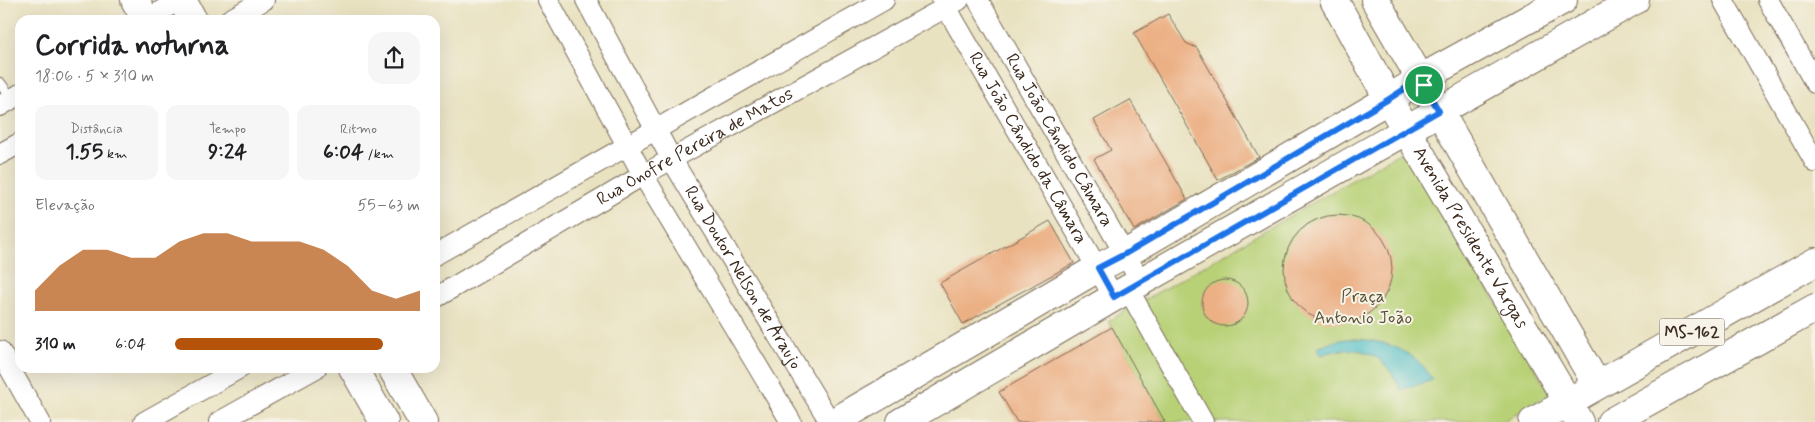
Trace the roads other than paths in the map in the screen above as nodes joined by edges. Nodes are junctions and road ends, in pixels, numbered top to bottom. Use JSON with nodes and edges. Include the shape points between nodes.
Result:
{"nodes":[{"id":1,"x":135,"y":0,"type":"edge"},
{"id":2,"x":180,"y":0,"type":"edge"},
{"id":3,"x":264,"y":0,"type":"edge"},
{"id":4,"x":548,"y":0,"type":"edge"},
{"id":5,"x":586,"y":0,"type":"edge"},
{"id":6,"x":884,"y":0,"type":"edge"},
{"id":7,"x":978,"y":0,"type":"edge"},
{"id":8,"x":1334,"y":0,"type":"edge"},
{"id":9,"x":1375,"y":0,"type":"edge"},
{"id":10,"x":1563,"y":0,"type":"edge"},
{"id":11,"x":1635,"y":0,"type":"edge"},
{"id":12,"x":1723,"y":0,"type":"edge"},
{"id":13,"x":1768,"y":0,"type":"edge"},
{"id":14,"x":949,"y":2,"type":"edge"},
{"id":15,"x":143,"y":15,"type":"edge"},
{"id":16,"x":154,"y":15,"type":"edge"},
{"id":17,"x":190,"y":15,"type":"edge"},
{"id":18,"x":238,"y":15,"type":"edge"},
{"id":19,"x":1420,"y":79,"type":"junction"},
{"id":20,"x":1815,"y":83,"type":"edge"},
{"id":21,"x":1389,"y":99,"type":"junction"},
{"id":22,"x":1439,"y":111,"type":"junction"},
{"id":23,"x":1407,"y":129,"type":"junction"},
{"id":24,"x":656,"y":130,"type":"junction"},
{"id":25,"x":628,"y":145,"type":"junction"},
{"id":26,"x":15,"y":146,"type":"edge"},
{"id":27,"x":0,"y":154,"type":"edge"},
{"id":28,"x":672,"y":160,"type":"junction"},
{"id":29,"x":1815,"y":162,"type":"edge"},
{"id":30,"x":643,"y":175,"type":"junction"},
{"id":31,"x":440,"y":252,"type":"edge"},
{"id":32,"x":1125,"y":254,"type":"junction"},
{"id":33,"x":1815,"y":262,"type":"edge"},
{"id":34,"x":1098,"y":268,"type":"junction"},
{"id":35,"x":1128,"y":289,"type":"junction"},
{"id":36,"x":440,"y":295,"type":"edge"},
{"id":37,"x":1815,"y":308,"type":"edge"},
{"id":38,"x":0,"y":351,"type":"edge"},
{"id":39,"x":231,"y":373,"type":"edge"},
{"id":40,"x":307,"y":373,"type":"edge"},
{"id":41,"x":356,"y":373,"type":"edge"},
{"id":42,"x":395,"y":373,"type":"edge"},
{"id":43,"x":1597,"y":385,"type":"junction"},
{"id":44,"x":1574,"y":412,"type":"edge"},
{"id":45,"x":1615,"y":421,"type":"edge"},
{"id":46,"x":40,"y":422,"type":"edge"},
{"id":47,"x":144,"y":422,"type":"edge"},
{"id":48,"x":219,"y":422,"type":"edge"},
{"id":49,"x":384,"y":422,"type":"edge"},
{"id":50,"x":423,"y":422,"type":"edge"},
{"id":51,"x":791,"y":422,"type":"edge"},
{"id":52,"x":832,"y":422,"type":"edge"},
{"id":53,"x":901,"y":422,"type":"edge"},
{"id":54,"x":1203,"y":422,"type":"edge"},
{"id":55,"x":1533,"y":422,"type":"edge"}],
"edges":[{"from":1,"to":15,"type":"main road"},
{"from":2,"to":16,"type":"street"},
{"from":2,"to":17,"type":"main road"},
{"from":3,"to":18,"type":"street"},
{"from":4,"to":25,"type":"street","name":"Rua Doutor Nelson de Araujo"},
{"from":5,"to":24,"type":"street","name":"Rua Doutor Nelson de Araujo"},
{"from":6,"to":24,"type":"street","name":"Rua Onofre Pereira de Matos"},
{"from":7,"to":32,"type":"street","name":"Rua João Cândido Câmara"},
{"from":8,"to":21,"type":"main road","name":"Avenida Presidente Vargas"},
{"from":9,"to":19,"type":"main road","name":"Avenida Presidente Vargas"},
{"from":10,"to":19,"type":"main road"},
{"from":11,"to":22,"type":"main road"},
{"from":12,"to":29,"type":"street"},
{"from":13,"to":20,"type":"street"},
{"from":14,"to":28,"type":"street","name":"Rua Onofre Pereira de Matos"},
{"from":14,"to":34,"type":"street","name":"Rua João Cândido da Câmara"},
{"from":19,"to":21,"type":"main road"},
{"from":19,"to":22,"type":"main road","name":"Avenida Presidente Vargas"},
{"from":21,"to":23,"type":"main road","name":"Avenida Presidente Vargas"},
{"from":21,"to":32,"type":"main road"},
{"from":22,"to":23,"type":"main road"},
{"from":22,"to":43,"type":"main road","name":"Avenida Presidente Vargas"},
{"from":23,"to":35,"type":"main road"},
{"from":23,"to":44,"type":"main road","name":"Avenida Presidente Vargas"},
{"from":24,"to":25,"type":"street","name":"Rua Onofre Pereira de Matos"},
{"from":24,"to":28,"type":"street","name":"Rua Doutor Nelson de Araujo"},
{"from":25,"to":30,"type":"street","name":"Rua Doutor Nelson de Araujo"},
{"from":25,"to":31,"type":"street","name":"Rua Onofre Pereira de Matos"},
{"from":26,"to":27,"type":"street"},
{"from":28,"to":30,"type":"street","name":"Rua Onofre Pereira de Matos"},
{"from":28,"to":52,"type":"street","name":"Rua Doutor Nelson de Araujo"},
{"from":30,"to":36,"type":"street","name":"Rua Onofre Pereira de Matos"},
{"from":30,"to":51,"type":"street","name":"Rua Doutor Nelson de Araujo"},
{"from":32,"to":34,"type":"main road"},
{"from":32,"to":35,"type":"street","name":"Rua João Cândido Câmara"},
{"from":33,"to":43,"type":"main road","number":"MS-162"},
{"from":34,"to":35,"type":"street","name":"Rua João Cândido da Câmara"},
{"from":34,"to":52,"type":"main road"},
{"from":35,"to":53,"type":"main road"},
{"from":35,"to":54,"type":"street","name":"Rua João Cândido Câmara"},
{"from":37,"to":45,"type":"main road","number":"MS-162"},
{"from":38,"to":46,"type":"street"},
{"from":39,"to":47,"type":"street"},
{"from":40,"to":48,"type":"street"},
{"from":41,"to":49,"type":"main road"},
{"from":42,"to":50,"type":"main road"},
{"from":43,"to":44,"type":"main road","number":"MS-162"},
{"from":43,"to":45,"type":"main road","name":"Avenida Presidente Vargas"},
{"from":44,"to":55,"type":"main road","number":"MS-162"}]}
